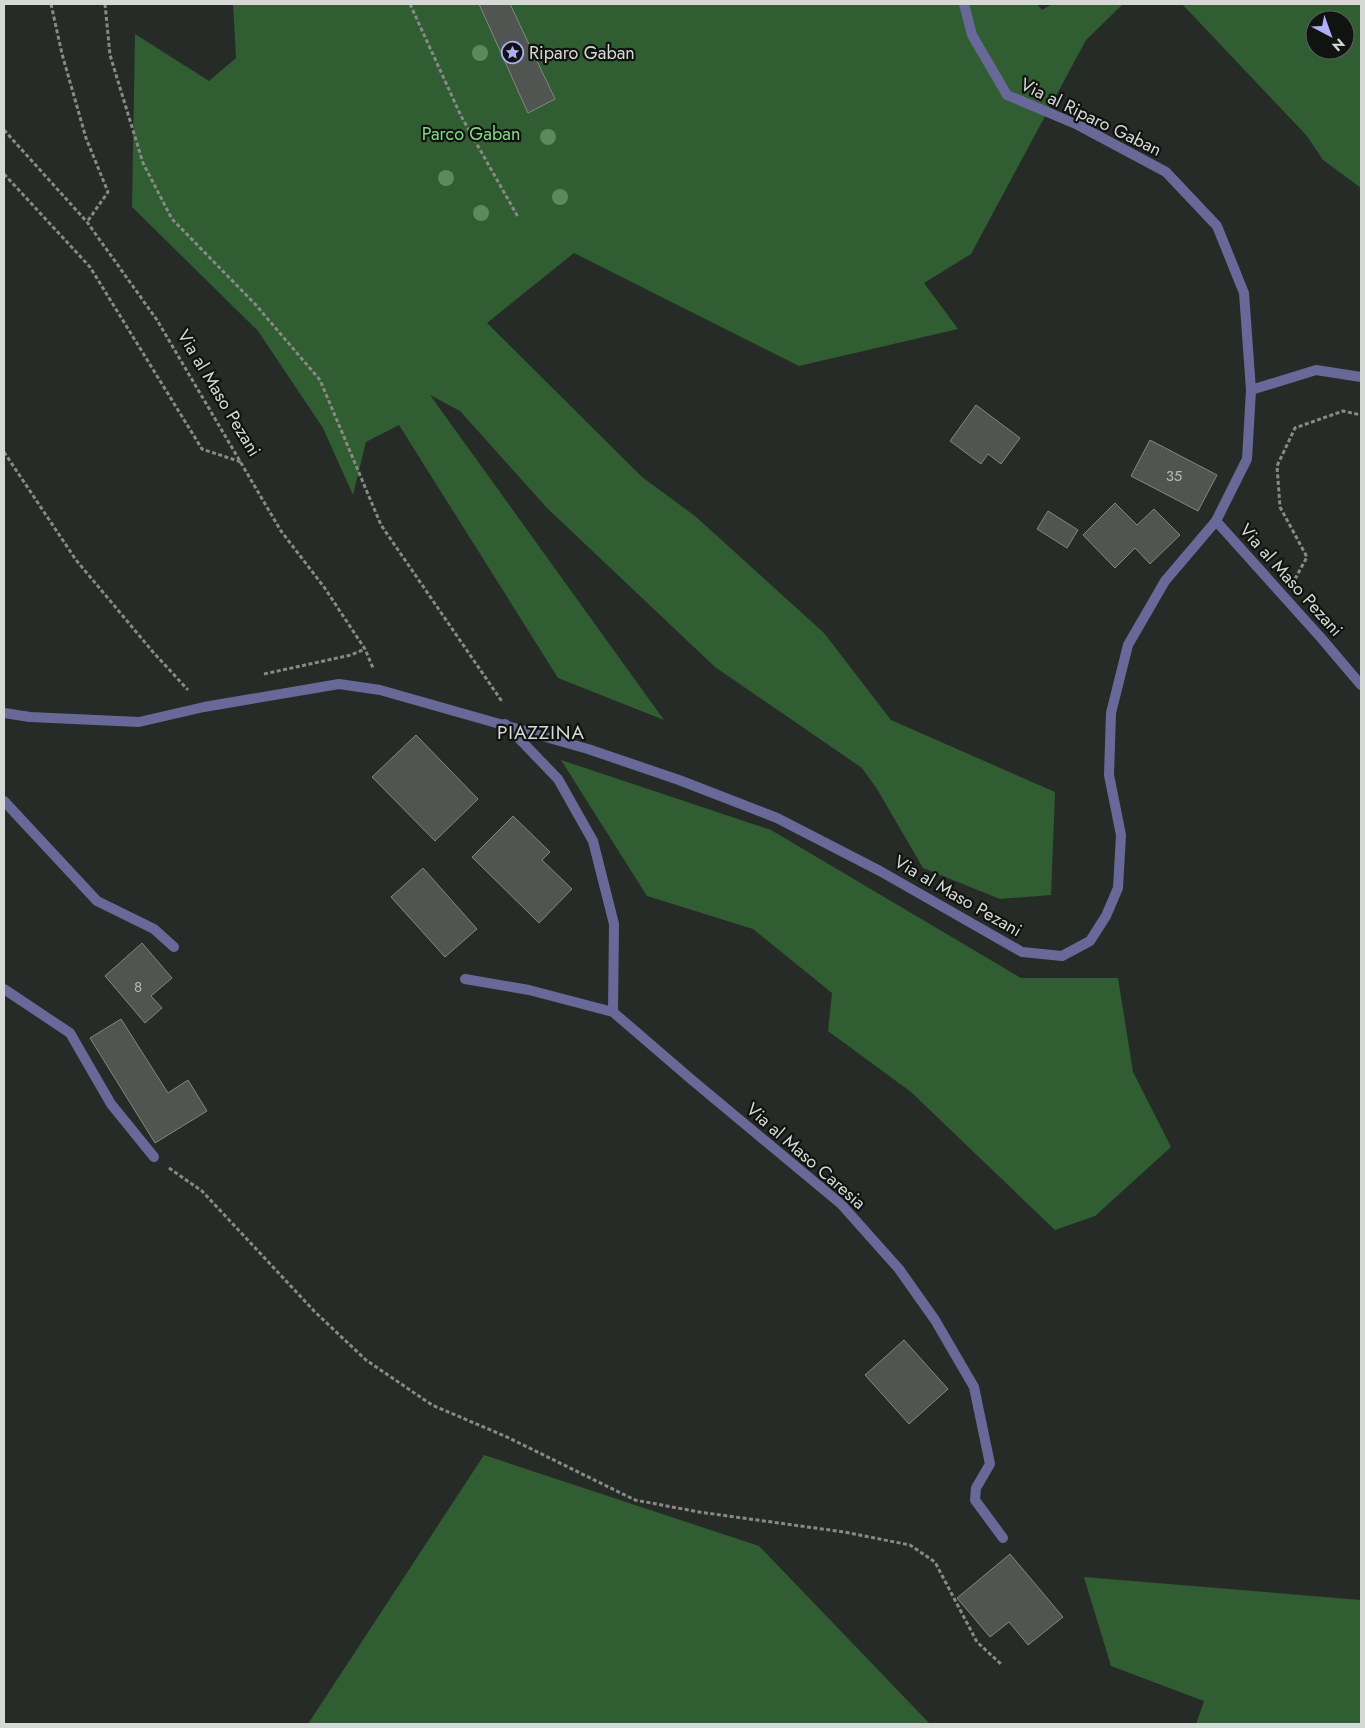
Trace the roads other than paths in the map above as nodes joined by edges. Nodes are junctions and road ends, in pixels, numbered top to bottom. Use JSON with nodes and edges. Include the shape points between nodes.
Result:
{"nodes":[{"id":1,"x":964,"y":4,"type":"edge"},
{"id":2,"x":1361,"y":377,"type":"edge"},
{"id":3,"x":1251,"y":390,"type":"junction"},
{"id":4,"x":1216,"y":521,"type":"junction"},
{"id":5,"x":1361,"y":685,"type":"edge"},
{"id":6,"x":4,"y":713,"type":"edge"},
{"id":7,"x":504,"y":724,"type":"junction"},
{"id":8,"x":4,"y":801,"type":"edge"},
{"id":9,"x":174,"y":947,"type":"dead end"},
{"id":10,"x":465,"y":979,"type":"dead end"},
{"id":11,"x":4,"y":989,"type":"edge"},
{"id":12,"x":613,"y":1012,"type":"junction"},
{"id":13,"x":154,"y":1158,"type":"road end"},
{"id":14,"x":1003,"y":1538,"type":"dead end"}],
"edges":[{"from":1,"to":3,"type":"street","name":"Via al Riparo Gaban","via":[[972,35],[1007,95],[1078,124],[1166,172],[1217,226],[1244,293]]},
{"from":2,"to":3,"type":"street","via":[[1316,370]]},
{"from":3,"to":4,"type":"street","name":"Via al Maso Pezani","via":[[1247,459]]},
{"from":4,"to":5,"type":"street","name":"Via al Maso Pezani"},
{"from":4,"to":7,"type":"street","name":"Via al Maso Pezani","via":[[1165,581],[1128,645],[1111,712],[1109,775],[1121,835],[1118,888],[1090,941],[1062,956],[1022,952],[880,871],[777,818],[588,748]]},
{"from":6,"to":7,"type":"street","name":"Via al Maso Pezani","via":[[140,722],[204,707],[339,684],[380,690]]},
{"from":7,"to":12,"type":"street","via":[[558,779],[593,841],[614,924]]},
{"from":8,"to":9,"type":"street","via":[[97,901],[154,929]]},
{"from":10,"to":12,"type":"street","name":"Via al Maso Caresia","via":[[529,990]]},
{"from":11,"to":13,"type":"street","via":[[70,1033],[111,1104]]},
{"from":12,"to":14,"type":"street","name":"Via al Maso Caresia","via":[[841,1204],[898,1269],[935,1320],[974,1387],[990,1464],[976,1488],[975,1500]]}]}
